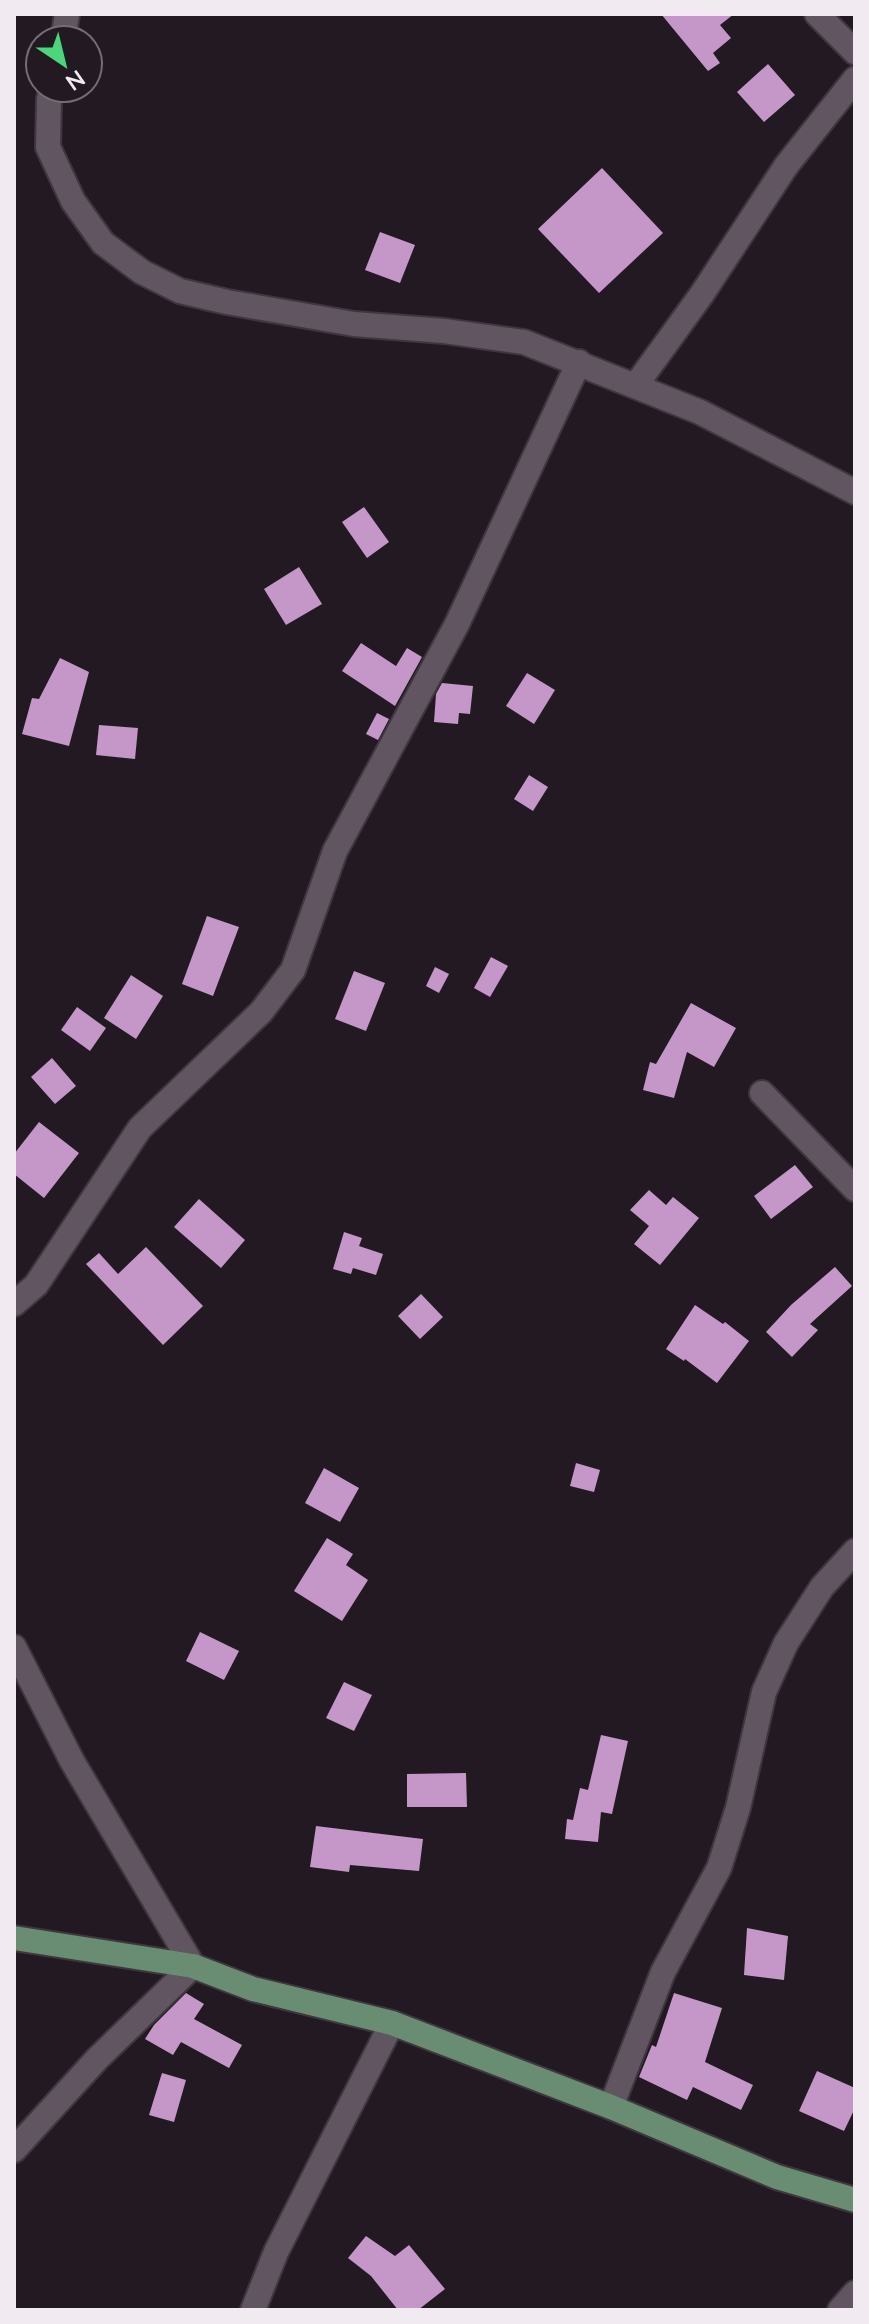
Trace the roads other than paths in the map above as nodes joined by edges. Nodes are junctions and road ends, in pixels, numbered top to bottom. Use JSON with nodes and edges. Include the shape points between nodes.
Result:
{"nodes":[{"id":1,"x":817,"y":14,"type":"edge"},
{"id":2,"x":855,"y":52,"type":"edge"},
{"id":3,"x":855,"y":79,"type":"edge"},
{"id":4,"x":49,"y":104,"type":"edge"},
{"id":5,"x":579,"y":362,"type":"junction"},
{"id":6,"x":636,"y":385,"type":"junction"},
{"id":7,"x":855,"y":492,"type":"edge"},
{"id":8,"x":762,"y":1093,"type":"dead end"},
{"id":9,"x":855,"y":1189,"type":"edge"},
{"id":10,"x":14,"y":1304,"type":"edge"},
{"id":11,"x":855,"y":1551,"type":"edge"},
{"id":12,"x":14,"y":1647,"type":"edge"},
{"id":13,"x":14,"y":1938,"type":"edge"},
{"id":14,"x":193,"y":1966,"type":"junction"},
{"id":15,"x":392,"y":2023,"type":"junction"},
{"id":16,"x":611,"y":2107,"type":"junction"},
{"id":17,"x":14,"y":2150,"type":"edge"},
{"id":18,"x":855,"y":2200,"type":"edge"},
{"id":19,"x":855,"y":2293,"type":"edge"},
{"id":20,"x":253,"y":2310,"type":"edge"},
{"id":21,"x":840,"y":2310,"type":"edge"}],
"edges":[{"from":1,"to":2,"type":"street"},
{"from":3,"to":6,"type":"street","via":[[786,166]]},
{"from":4,"to":5,"type":"street","via":[[48,147],[73,201],[103,243],[180,291],[354,324],[524,342]]},
{"from":5,"to":6,"type":"street"},
{"from":5,"to":10,"type":"street","via":[[457,624],[335,851],[293,970],[261,1012],[140,1128],[36,1285]]},
{"from":6,"to":7,"type":"street"},
{"from":8,"to":9,"type":"street"},
{"from":11,"to":16,"type":"street","via":[[822,1587],[786,1643],[764,1692],[719,1868],[663,1972]]},
{"from":12,"to":14,"type":"street","via":[[72,1761]]},
{"from":13,"to":14,"type":"main road"},
{"from":14,"to":15,"type":"main road","via":[[253,1989]]},
{"from":14,"to":17,"type":"street"},
{"from":15,"to":16,"type":"main road"},
{"from":15,"to":20,"type":"street","via":[[276,2252]]},
{"from":16,"to":18,"type":"main road","via":[[777,2177]]},
{"from":19,"to":21,"type":"street"}]}
